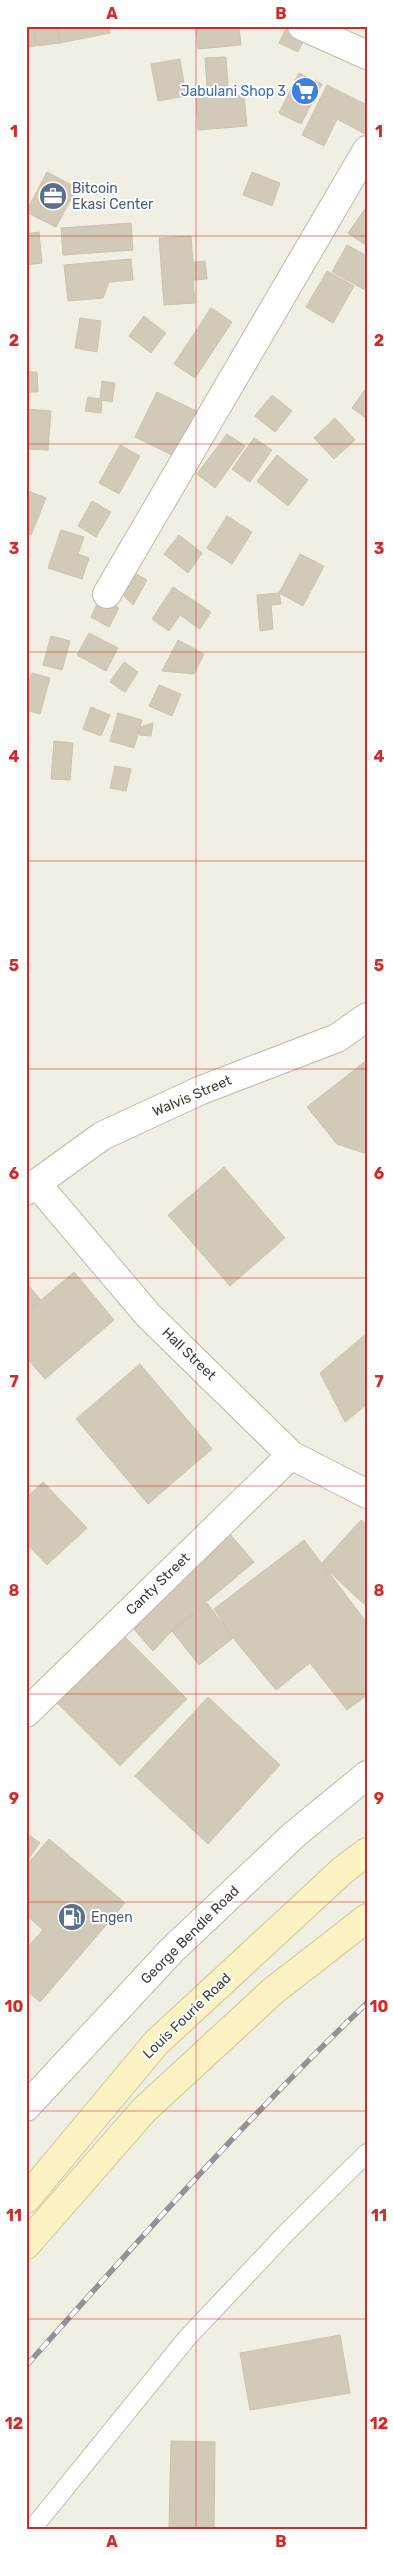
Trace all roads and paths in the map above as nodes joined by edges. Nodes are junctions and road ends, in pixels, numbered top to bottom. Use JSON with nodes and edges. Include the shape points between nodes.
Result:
{"nodes":[{"id":1,"x":302,"y":26,"type":"edge"},
{"id":2,"x":367,"y":55,"type":"edge"},
{"id":3,"x":367,"y":150,"type":"edge"},
{"id":4,"x":107,"y":594,"type":"dead end"},
{"id":5,"x":367,"y":1017,"type":"edge"},
{"id":6,"x":31,"y":1188,"type":"edge"},
{"id":7,"x":291,"y":1455,"type":"junction"},
{"id":8,"x":367,"y":1494,"type":"edge"},
{"id":9,"x":26,"y":1713,"type":"edge"},
{"id":10,"x":367,"y":1775,"type":"edge"},
{"id":11,"x":367,"y":1852,"type":"edge"},
{"id":12,"x":367,"y":1918,"type":"edge"},
{"id":13,"x":26,"y":2107,"type":"edge"},
{"id":14,"x":367,"y":2153,"type":"edge"},
{"id":15,"x":26,"y":2199,"type":"edge"},
{"id":16,"x":26,"y":2245,"type":"edge"},
{"id":17,"x":32,"y":2529,"type":"edge"}],
"edges":[{"from":1,"to":2,"type":"street"},
{"from":3,"to":4,"type":"street"},
{"from":5,"to":6,"type":"street","name":"Walvis Street","via":[[337,1038],[200,1091],[102,1136]]},
{"from":6,"to":7,"type":"street","name":"Hall Street","via":[[148,1315]]},
{"from":7,"to":8,"type":"street","name":"Hall Street"},
{"from":7,"to":9,"type":"street","name":"Canty Street"},
{"from":10,"to":13,"type":"street","name":"George Bendle Road","via":[[295,1834],[172,1950]]},
{"from":11,"to":15,"type":"main road","name":"Louis Fourie Road","via":[[156,2043]]},
{"from":12,"to":16,"type":"main road","via":[[273,1991],[144,2110]]},
{"from":14,"to":17,"type":"lane","via":[[187,2338]]}]}
